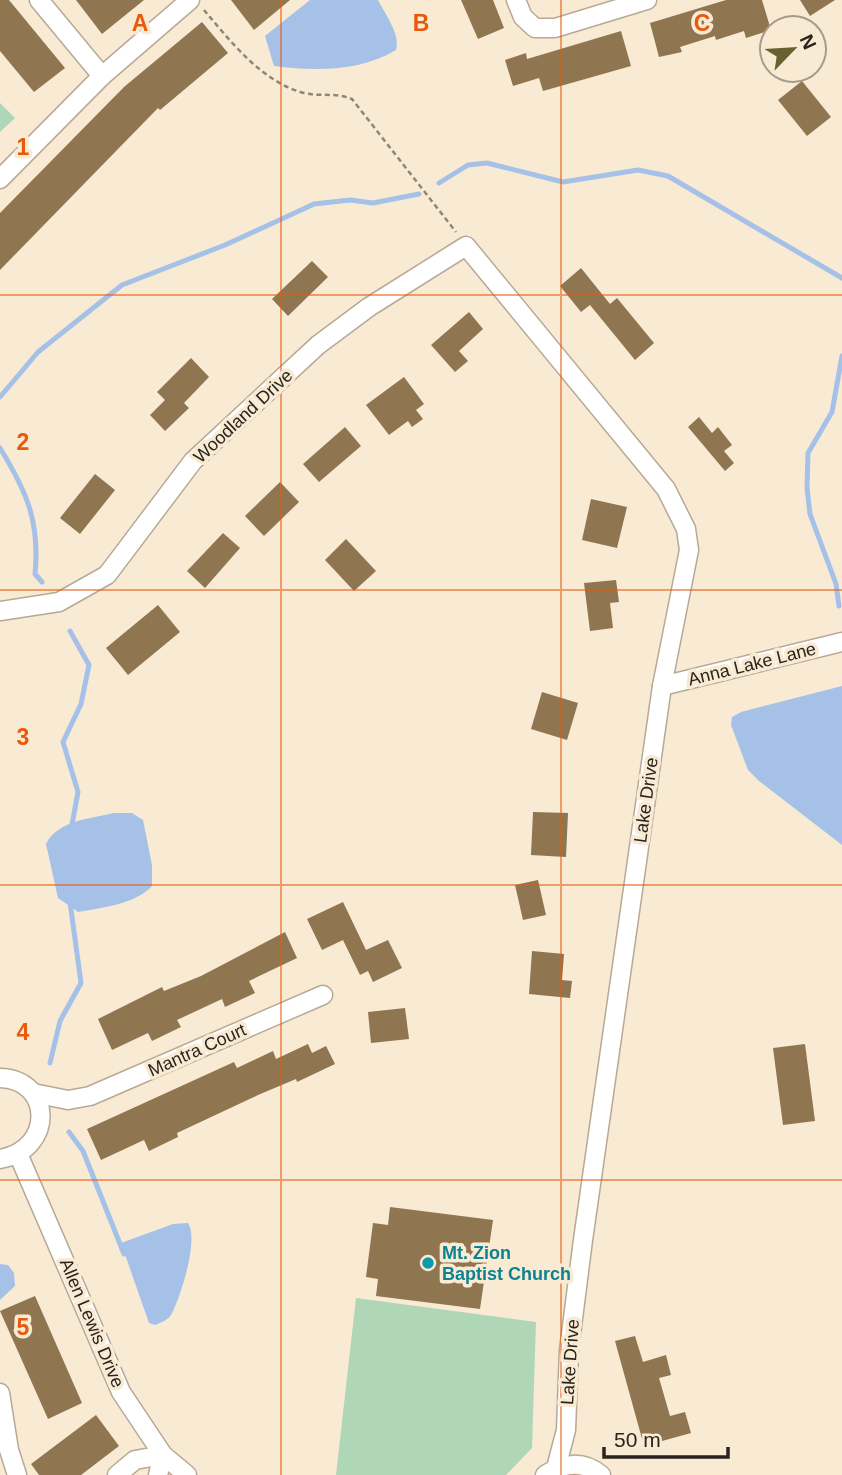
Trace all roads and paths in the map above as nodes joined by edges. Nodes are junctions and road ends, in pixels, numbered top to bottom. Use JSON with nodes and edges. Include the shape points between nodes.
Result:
{"nodes":[{"id":1,"x":39,"y":0,"type":"edge"},
{"id":2,"x":516,"y":0,"type":"edge"},
{"id":3,"x":647,"y":0,"type":"edge"},
{"id":4,"x":196,"y":5,"type":"edge"},
{"id":5,"x":102,"y":76,"type":"junction"},
{"id":6,"x":0,"y":179,"type":"edge"},
{"id":7,"x":467,"y":246,"type":"junction"},
{"id":8,"x":0,"y":611,"type":"edge"},
{"id":9,"x":842,"y":642,"type":"edge"},
{"id":10,"x":662,"y":686,"type":"junction"},
{"id":11,"x":323,"y":995,"type":"dead end"},
{"id":12,"x":0,"y":1078,"type":"edge"},
{"id":13,"x":33,"y":1093,"type":"junction"},
{"id":14,"x":68,"y":1100,"type":"junction"},
{"id":15,"x":41,"y":1120,"type":"junction"},
{"id":16,"x":19,"y":1156,"type":"junction"},
{"id":17,"x":0,"y":1159,"type":"edge"},
{"id":18,"x":0,"y":1393,"type":"edge"},
{"id":19,"x":566,"y":1430,"type":"junction"},
{"id":20,"x":163,"y":1455,"type":"junction"},
{"id":21,"x":584,"y":1466,"type":"junction"},
{"id":22,"x":551,"y":1471,"type":"edge"},
{"id":23,"x":17,"y":1475,"type":"edge"},
{"id":24,"x":117,"y":1475,"type":"edge"},
{"id":25,"x":158,"y":1475,"type":"edge"},
{"id":26,"x":187,"y":1475,"type":"edge"},
{"id":27,"x":601,"y":1475,"type":"edge"}],
"edges":[{"from":1,"to":5,"type":"street"},
{"from":2,"to":3,"type":"street","via":[[523,17],[535,28],[555,28]]},
{"from":4,"to":5,"type":"street"},
{"from":4,"to":7,"type":"path","via":[[279,85],[307,94],[339,93],[352,99]]},
{"from":5,"to":6,"type":"street"},
{"from":7,"to":8,"type":"street","name":"Woodland Drive","via":[[318,345],[193,461],[107,575],[59,602]]},
{"from":7,"to":10,"type":"street","name":"Lake Drive","via":[[679,510],[689,550]]},
{"from":9,"to":10,"type":"street","name":"Anna Lake Lane"},
{"from":10,"to":19,"type":"street","name":"Lake Drive","via":[[572,1321]]},
{"from":11,"to":14,"type":"street","name":"Mantra Court","via":[[103,1091]]},
{"from":12,"to":13,"type":"street","via":[[23,1083]]},
{"from":13,"to":14,"type":"street","name":"Mantra Court"},
{"from":13,"to":15,"type":"street"},
{"from":14,"to":15,"type":"street","name":"Mantra Court"},
{"from":15,"to":16,"type":"street","via":[[34,1141]]},
{"from":16,"to":17,"type":"street"},
{"from":16,"to":20,"type":"street","name":"Allen Lewis Drive","via":[[121,1392]]},
{"from":18,"to":23,"type":"street"},
{"from":19,"to":21,"type":"street","name":"Lake Drive"},
{"from":19,"to":22,"type":"street","name":"Lake Drive"},
{"from":20,"to":24,"type":"street","via":[[135,1460]]},
{"from":20,"to":25,"type":"street"},
{"from":20,"to":26,"type":"street","name":"Allen Lewis Drive"},
{"from":21,"to":22,"type":"street","name":"Lake Drive","via":[[570,1464]]},
{"from":21,"to":27,"type":"street"}]}
